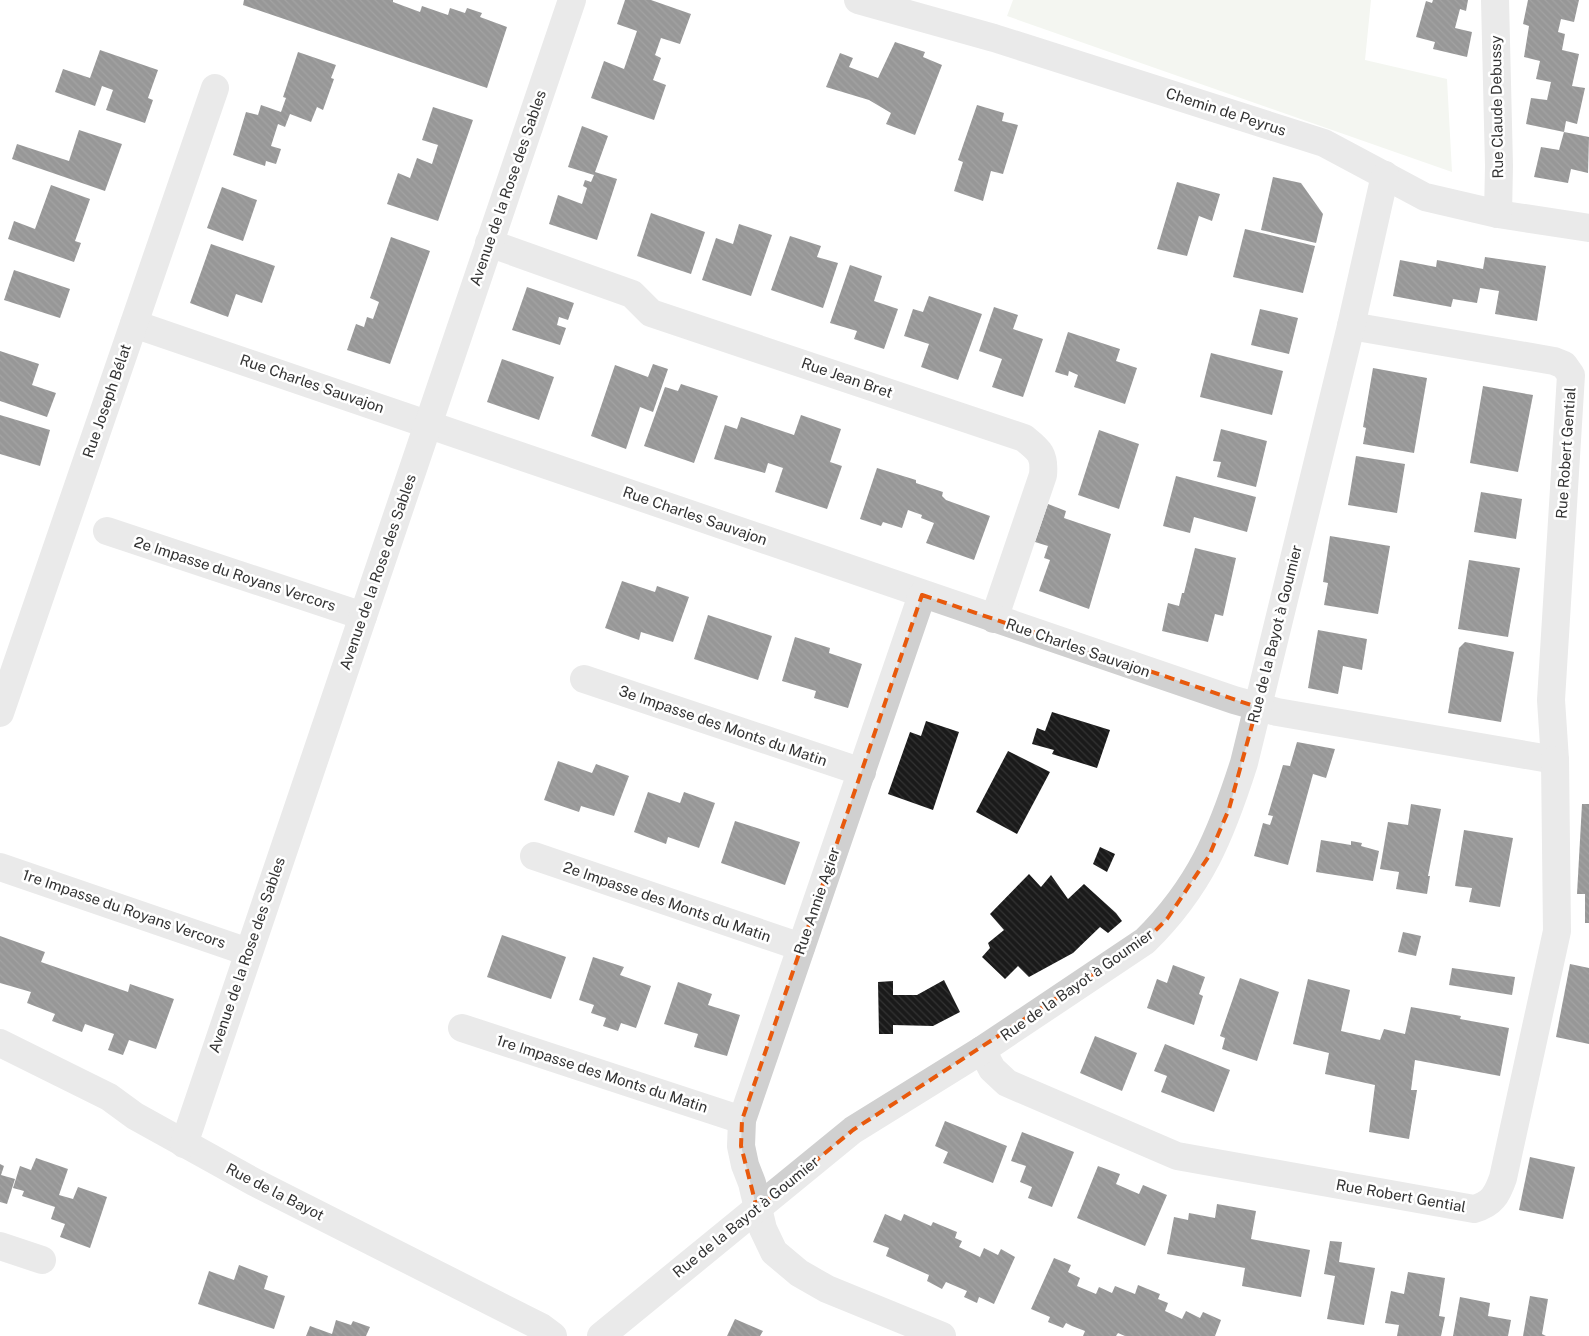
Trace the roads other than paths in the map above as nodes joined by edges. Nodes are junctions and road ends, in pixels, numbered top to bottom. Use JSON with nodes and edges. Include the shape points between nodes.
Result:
{"nodes":[{"id":1,"x":572,"y":0,"type":"edge"},
{"id":2,"x":861,"y":0,"type":"edge"},
{"id":3,"x":1495,"y":0,"type":"edge"},
{"id":4,"x":214,"y":88,"type":"dead end"},
{"id":5,"x":1385,"y":175,"type":"junction"},
{"id":6,"x":1498,"y":214,"type":"junction"},
{"id":7,"x":1589,"y":228,"type":"edge"},
{"id":8,"x":489,"y":243,"type":"junction"},
{"id":9,"x":134,"y":324,"type":"junction"},
{"id":10,"x":1351,"y":326,"type":"junction"},
{"id":11,"x":428,"y":424,"type":"junction"},
{"id":12,"x":106,"y":532,"type":"dead end"},
{"id":13,"x":922,"y":595,"type":"junction"},
{"id":14,"x":363,"y":616,"type":"junction"},
{"id":15,"x":994,"y":619,"type":"junction"},
{"id":16,"x":584,"y":679,"type":"dead end"},
{"id":17,"x":1257,"y":707,"type":"junction"},
{"id":18,"x":0,"y":713,"type":"edge"},
{"id":19,"x":1555,"y":760,"type":"junction"},
{"id":20,"x":862,"y":772,"type":"junction"},
{"id":21,"x":534,"y":856,"type":"dead end"},
{"id":22,"x":0,"y":867,"type":"edge"},
{"id":23,"x":801,"y":947,"type":"junction"},
{"id":24,"x":248,"y":952,"type":"junction"},
{"id":25,"x":462,"y":1028,"type":"dead end"},
{"id":26,"x":0,"y":1042,"type":"edge"},
{"id":27,"x":982,"y":1050,"type":"junction"},
{"id":28,"x":742,"y":1120,"type":"junction"},
{"id":29,"x":184,"y":1144,"type":"junction"},
{"id":30,"x":757,"y":1209,"type":"junction"},
{"id":31,"x":0,"y":1246,"type":"edge"},
{"id":32,"x":42,"y":1260,"type":"dead end"},
{"id":33,"x":553,"y":1336,"type":"edge"},
{"id":34,"x":601,"y":1336,"type":"edge"},
{"id":35,"x":942,"y":1336,"type":"edge"}],
"edges":[{"from":1,"to":8,"type":"street","name":"Avenue de la Rose des Sables"},
{"from":2,"to":5,"type":"street","name":"Chemin de Peyrus","via":[[994,38],[1324,143]]},
{"from":3,"to":6,"type":"street","name":"Rue Claude Debussy"},
{"from":4,"to":9,"type":"street","name":"Rue Joseph Bélat"},
{"from":5,"to":6,"type":"street","name":"Chemin de Peyrus","via":[[1425,198]]},
{"from":5,"to":10,"type":"street","name":"Rue de la Bayot à Goumier"},
{"from":6,"to":7,"type":"street","name":"Chemin de Peyrus"},
{"from":8,"to":11,"type":"street","name":"Avenue de la Rose des Sables"},
{"from":8,"to":15,"type":"street","name":"Rue Jean Bret","via":[[632,294],[651,313],[1024,438],[1037,448],[1044,459],[1043,475]]},
{"from":9,"to":11,"type":"street","name":"Rue Charles Sauvajon"},
{"from":9,"to":18,"type":"street","name":"Rue Joseph Bélat"},
{"from":10,"to":17,"type":"street","name":"Rue de la Bayot à Goumier"},
{"from":10,"to":19,"type":"street","name":"Rue Robert Gential","via":[[1554,361],[1564,365],[1571,375],[1550,700]]},
{"from":11,"to":13,"type":"street","name":"Rue Charles Sauvajon"},
{"from":11,"to":14,"type":"street","name":"Avenue de la Rose des Sables"},
{"from":12,"to":14,"type":"street","name":"2e Impasse du Royans Vercors"},
{"from":13,"to":15,"type":"street","name":"Rue Charles Sauvajon"},
{"from":13,"to":20,"type":"street","name":"Rue Annie Agier"},
{"from":14,"to":24,"type":"street","name":"Avenue de la Rose des Sables"},
{"from":15,"to":17,"type":"street","name":"Rue Charles Sauvajon"},
{"from":16,"to":20,"type":"street","name":"3e Impasse des Monts du Matin"},
{"from":17,"to":19,"type":"street"},
{"from":17,"to":27,"type":"street","name":"Rue de la Bayot à Goumier","via":[[1244,763],[1210,856],[1190,890],[1167,919],[1145,941]]},
{"from":19,"to":27,"type":"street","name":"Rue Robert Gential","via":[[1557,931],[1503,1178],[1497,1196],[1486,1206],[1474,1209],[1177,1156],[1007,1083],[992,1069]]},
{"from":20,"to":23,"type":"street","name":"Rue Annie Agier"},
{"from":21,"to":23,"type":"street","name":"2e Impasse des Monts du Matin"},
{"from":22,"to":24,"type":"street","name":"1re Impasse du Royans Vercors"},
{"from":23,"to":28,"type":"street","name":"Rue Annie Agier"},
{"from":24,"to":29,"type":"street","name":"Avenue de la Rose des Sables"},
{"from":25,"to":28,"type":"street","name":"1re Impasse des Monts du Matin"},
{"from":26,"to":29,"type":"street","name":"Rue de la Bayot","via":[[109,1097]]},
{"from":27,"to":30,"type":"street","name":"Rue de la Bayot à Goumier","via":[[853,1130]]},
{"from":28,"to":30,"type":"street","name":"Rue Annie Agier","via":[[741,1146]]},
{"from":29,"to":33,"type":"street","name":"Rue de la Bayot"},
{"from":30,"to":34,"type":"street","name":"Rue de la Bayot à Goumier"},
{"from":30,"to":35,"type":"street","name":"Rue Annie Agier","via":[[774,1252],[799,1273]]},
{"from":31,"to":32,"type":"street"}]}
